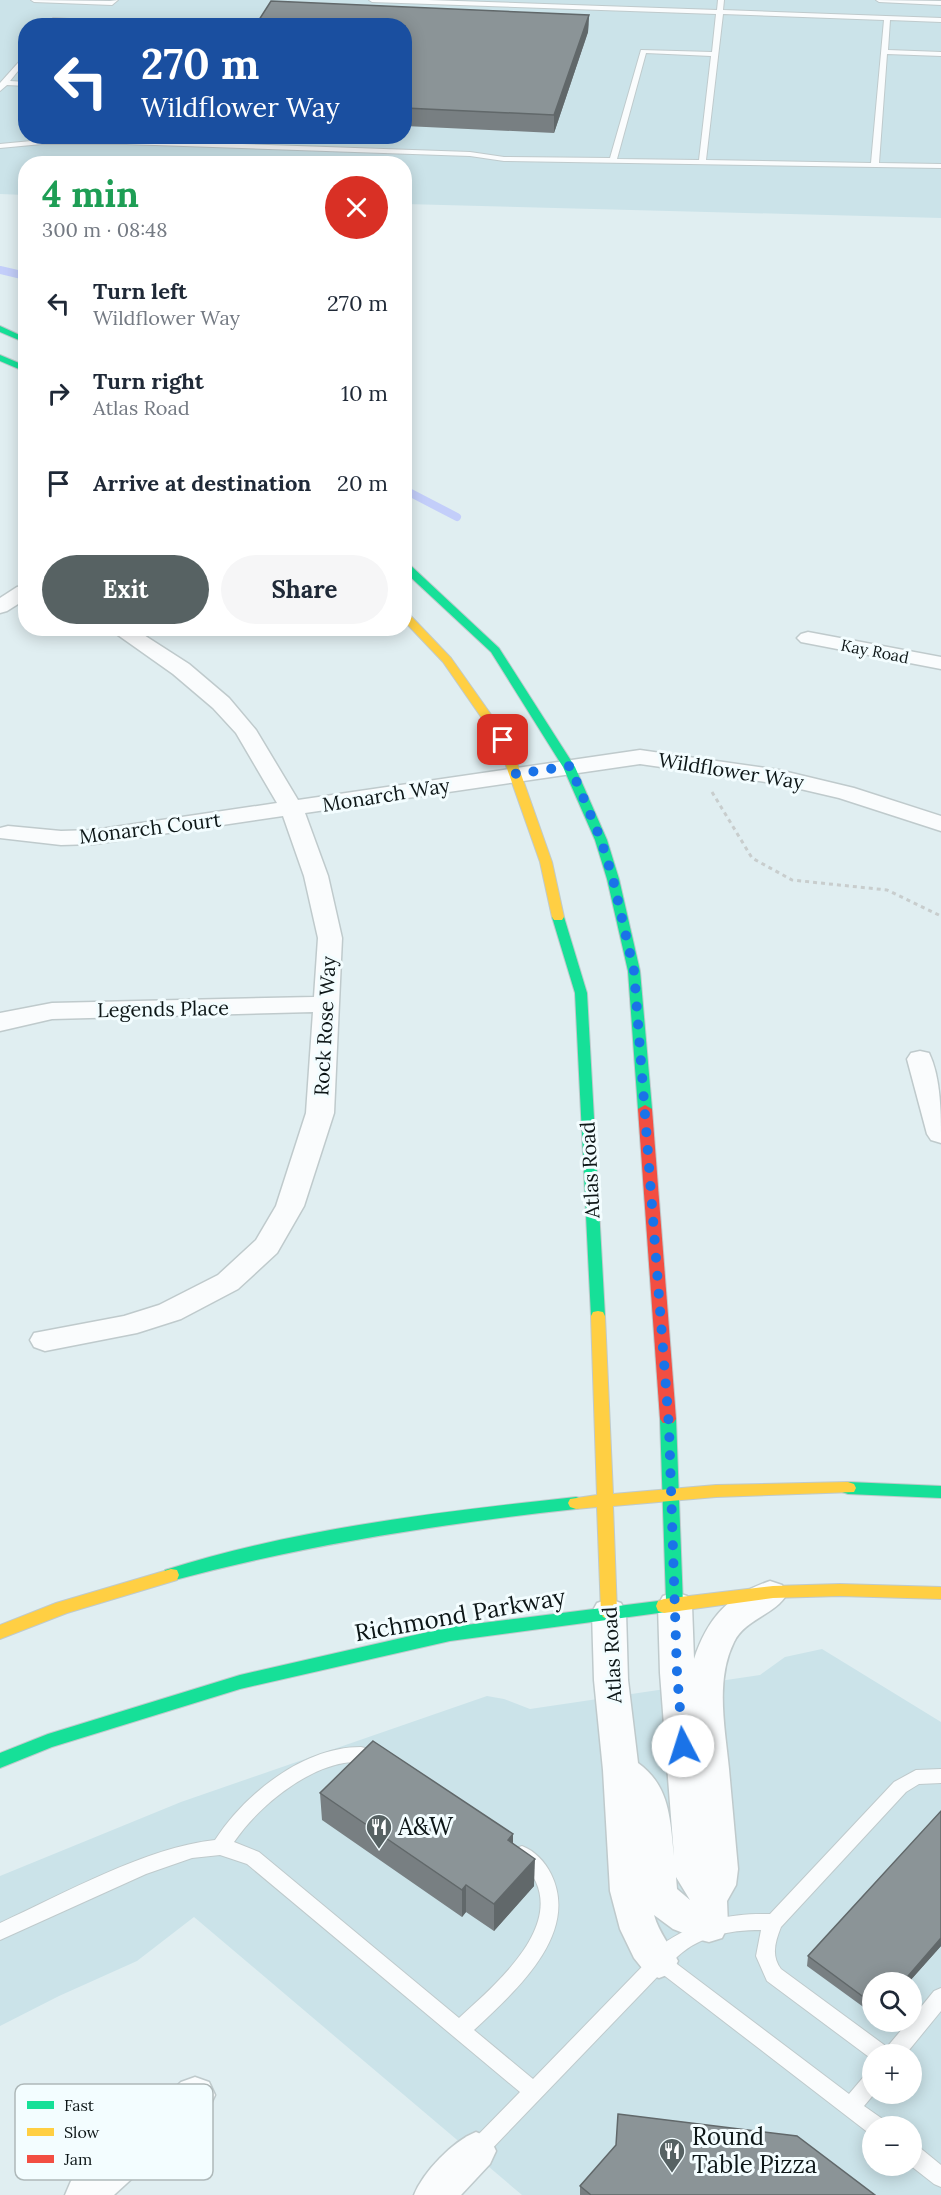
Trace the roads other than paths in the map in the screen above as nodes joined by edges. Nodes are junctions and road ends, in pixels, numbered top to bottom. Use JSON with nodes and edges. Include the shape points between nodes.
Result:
{"nodes":[{"id":1,"x":34,"y":0,"type":"edge"},
{"id":2,"x":115,"y":0,"type":"edge"},
{"id":3,"x":372,"y":0,"type":"edge"},
{"id":4,"x":721,"y":0,"type":"edge"},
{"id":5,"x":879,"y":0,"type":"edge"},
{"id":6,"x":68,"y":1,"type":"edge"},
{"id":7,"x":941,"y":3,"type":"edge"},
{"id":8,"x":719,"y":14,"type":"junction"},
{"id":9,"x":55,"y":18,"type":"edge"},
{"id":10,"x":887,"y":18,"type":"junction"},
{"id":11,"x":941,"y":20,"type":"edge"},
{"id":12,"x":884,"y":52,"type":"junction"},
{"id":13,"x":714,"y":54,"type":"junction"},
{"id":14,"x":941,"y":54,"type":"edge"},
{"id":15,"x":18,"y":66,"type":"edge"},
{"id":16,"x":18,"y":85,"type":"edge"},
{"id":17,"x":2,"y":86,"type":"edge"},
{"id":18,"x":21,"y":144,"type":"edge"},
{"id":19,"x":241,"y":144,"type":"edge"},
{"id":20,"x":0,"y":146,"type":"edge"},
{"id":21,"x":613,"y":161,"type":"junction"},
{"id":22,"x":702,"y":162,"type":"junction"},
{"id":23,"x":875,"y":165,"type":"junction"},
{"id":24,"x":941,"y":166,"type":"edge"},
{"id":25,"x":0,"y":329,"type":"edge"},
{"id":26,"x":18,"y":337,"type":"edge"},
{"id":27,"x":0,"y":357,"type":"edge"},
{"id":28,"x":18,"y":365,"type":"edge"},
{"id":29,"x":412,"y":572,"type":"edge"},
{"id":30,"x":0,"y":584,"type":"edge"},
{"id":31,"x":18,"y":589,"type":"edge"},
{"id":32,"x":18,"y":595,"type":"edge"},
{"id":33,"x":0,"y":607,"type":"edge"},
{"id":34,"x":412,"y":623,"type":"edge"},
{"id":35,"x":130,"y":636,"type":"edge"},
{"id":36,"x":808,"y":638,"type":"dead end"},
{"id":37,"x":941,"y":663,"type":"edge"},
{"id":38,"x":570,"y":766,"type":"junction"},
{"id":39,"x":516,"y":774,"type":"junction"},
{"id":40,"x":292,"y":809,"type":"junction"},
{"id":41,"x":941,"y":824,"type":"edge"},
{"id":42,"x":8,"y":833,"type":"dead end"},
{"id":43,"x":328,"y":1004,"type":"junction"},
{"id":44,"x":0,"y":1023,"type":"edge"},
{"id":45,"x":920,"y":1059,"type":"dead end"},
{"id":46,"x":941,"y":1134,"type":"edge"},
{"id":47,"x":45,"y":1340,"type":"dead end"},
{"id":48,"x":941,"y":1492,"type":"edge"},
{"id":49,"x":672,"y":1493,"type":"junction"},
{"id":50,"x":606,"y":1499,"type":"junction"},
{"id":51,"x":773,"y":1592,"type":"junction"},
{"id":52,"x":941,"y":1593,"type":"edge"},
{"id":53,"x":675,"y":1605,"type":"junction"},
{"id":54,"x":609,"y":1612,"type":"junction"},
{"id":55,"x":0,"y":1632,"type":"edge"},
{"id":56,"x":0,"y":1761,"type":"edge"},
{"id":57,"x":392,"y":1766,"type":"edge"},
{"id":58,"x":621,"y":1770,"type":"junction"},
{"id":59,"x":941,"y":1776,"type":"edge"},
{"id":60,"x":508,"y":1844,"type":"edge"},
{"id":61,"x":220,"y":1847,"type":"junction"},
{"id":62,"x":708,"y":1911,"type":"junction"},
{"id":63,"x":774,"y":1923,"type":"junction"},
{"id":64,"x":0,"y":1932,"type":"edge"},
{"id":65,"x":659,"y":1961,"type":"junction"},
{"id":66,"x":941,"y":1997,"type":"edge"},
{"id":67,"x":460,"y":2030,"type":"junction"},
{"id":68,"x":867,"y":2044,"type":"edge"},
{"id":69,"x":902,"y":2044,"type":"edge"},
{"id":70,"x":533,"y":2091,"type":"junction"},
{"id":71,"x":862,"y":2094,"type":"edge"},
{"id":72,"x":851,"y":2107,"type":"junction"},
{"id":73,"x":862,"y":2116,"type":"edge"},
{"id":74,"x":476,"y":2151,"type":"joint"},
{"id":75,"x":922,"y":2162,"type":"edge"},
{"id":76,"x":941,"y":2177,"type":"edge"},
{"id":77,"x":101,"y":2180,"type":"edge"},
{"id":78,"x":85,"y":2195,"type":"edge"},
{"id":79,"x":434,"y":2195,"type":"edge"}],
"edges":[{"from":1,"to":6,"type":"lane"},
{"from":2,"to":6,"type":"lane"},
{"from":3,"to":8,"type":"lane"},
{"from":4,"to":8,"type":"lane"},
{"from":5,"to":7,"type":"lane"},
{"from":6,"to":9,"type":"lane"},
{"from":8,"to":10,"type":"lane"},
{"from":8,"to":13,"type":"lane"},
{"from":10,"to":11,"type":"lane"},
{"from":10,"to":12,"type":"lane"},
{"from":12,"to":14,"type":"lane"},
{"from":12,"to":23,"type":"lane"},
{"from":13,"to":21,"type":"lane","via":[[643,51]]},
{"from":13,"to":22,"type":"lane"},
{"from":15,"to":17,"type":"lane"},
{"from":16,"to":17,"type":"lane"},
{"from":18,"to":20,"type":"lane"},
{"from":19,"to":21,"type":"lane"},
{"from":21,"to":22,"type":"lane"},
{"from":22,"to":23,"type":"lane"},
{"from":23,"to":24,"type":"lane"},
{"from":25,"to":26,"type":"main road"},
{"from":27,"to":28,"type":"main road"},
{"from":29,"to":38,"type":"main road","via":[[495,650]]},
{"from":30,"to":31,"type":"street"},
{"from":32,"to":33,"type":"street"},
{"from":34,"to":39,"type":"main road","name":"Atlas Road","via":[[447,660],[503,740]]},
{"from":35,"to":40,"type":"street","name":"Rock Rose Way","via":[[181,669],[221,703],[245,730]]},
{"from":36,"to":37,"type":"street","name":"Kay Road"},
{"from":38,"to":39,"type":"street","name":"Wildflower Way"},
{"from":38,"to":41,"type":"street","name":"Wildflower Way","via":[[640,757],[710,766],[846,792]]},
{"from":38,"to":49,"type":"main road","via":[[601,840],[634,971]]},
{"from":39,"to":40,"type":"street","name":"Monarch Way"},
{"from":39,"to":50,"type":"main road","name":"Atlas Road","via":[[546,862],[564,941],[581,993]]},
{"from":40,"to":42,"type":"street","name":"Monarch Court","via":[[94,837]]},
{"from":40,"to":43,"type":"street","name":"Rock Rose Way","via":[[325,909],[330,938]]},
{"from":43,"to":44,"type":"street","name":"Legends Place","via":[[52,1011]]},
{"from":43,"to":47,"type":"street","name":"Rock Rose Way","via":[[320,1113],[290,1206],[267,1245],[228,1282],[170,1312],[126,1326]]},
{"from":45,"to":46,"type":"street"},
{"from":48,"to":49,"type":"main road","via":[[782,1488]]},
{"from":49,"to":50,"type":"main road"},
{"from":49,"to":53,"type":"main road"},
{"from":50,"to":54,"type":"main road","name":"Atlas Road"},
{"from":50,"to":55,"type":"main road","via":[[419,1521],[304,1542],[142,1583]]},
{"from":51,"to":52,"type":"main road","name":"Richmond Parkway"},
{"from":51,"to":53,"type":"main road","name":"Richmond Parkway"},
{"from":51,"to":62,"type":"street","via":[[728,1622],[707,1670],[706,1710],[720,1869]]},
{"from":53,"to":54,"type":"main road","name":"Richmond Parkway"},
{"from":53,"to":62,"type":"street","via":[[694,1876]]},
{"from":54,"to":56,"type":"main road","name":"Richmond Parkway","via":[[450,1634],[240,1682],[48,1741]]},
{"from":54,"to":58,"type":"street","name":"Atlas Road","via":[[611,1680]]},
{"from":57,"to":61,"type":"lane","via":[[370,1755],[348,1754],[289,1778],[249,1808]]},
{"from":58,"to":62,"type":"street","via":[[647,1793],[662,1899],[681,1915]]},
{"from":58,"to":65,"type":"street","name":"Atlas Road","via":[[632,1911],[647,1946]]},
{"from":59,"to":63,"type":"lane","via":[[906,1781]]},
{"from":60,"to":67,"type":"lane","via":[[543,1874],[549,1898],[546,1930],[522,1969]]},
{"from":61,"to":64,"type":"lane","via":[[192,1850],[140,1868]]},
{"from":61,"to":67,"type":"lane","via":[[253,1858]]},
{"from":62,"to":63,"type":"lane","via":[[729,1922]]},
{"from":62,"to":65,"type":"lane","via":[[690,1935]]},
{"from":63,"to":68,"type":"lane","via":[[765,1945],[768,1968]]},
{"from":65,"to":70,"type":"lane"},
{"from":65,"to":72,"type":"lane"},
{"from":66,"to":69,"type":"lane"},
{"from":67,"to":70,"type":"lane"},
{"from":70,"to":74,"type":"lane"},
{"from":71,"to":72,"type":"lane"},
{"from":72,"to":73,"type":"lane"},
{"from":74,"to":79,"type":"street"},
{"from":75,"to":76,"type":"lane"},
{"from":77,"to":78,"type":"street"}]}
